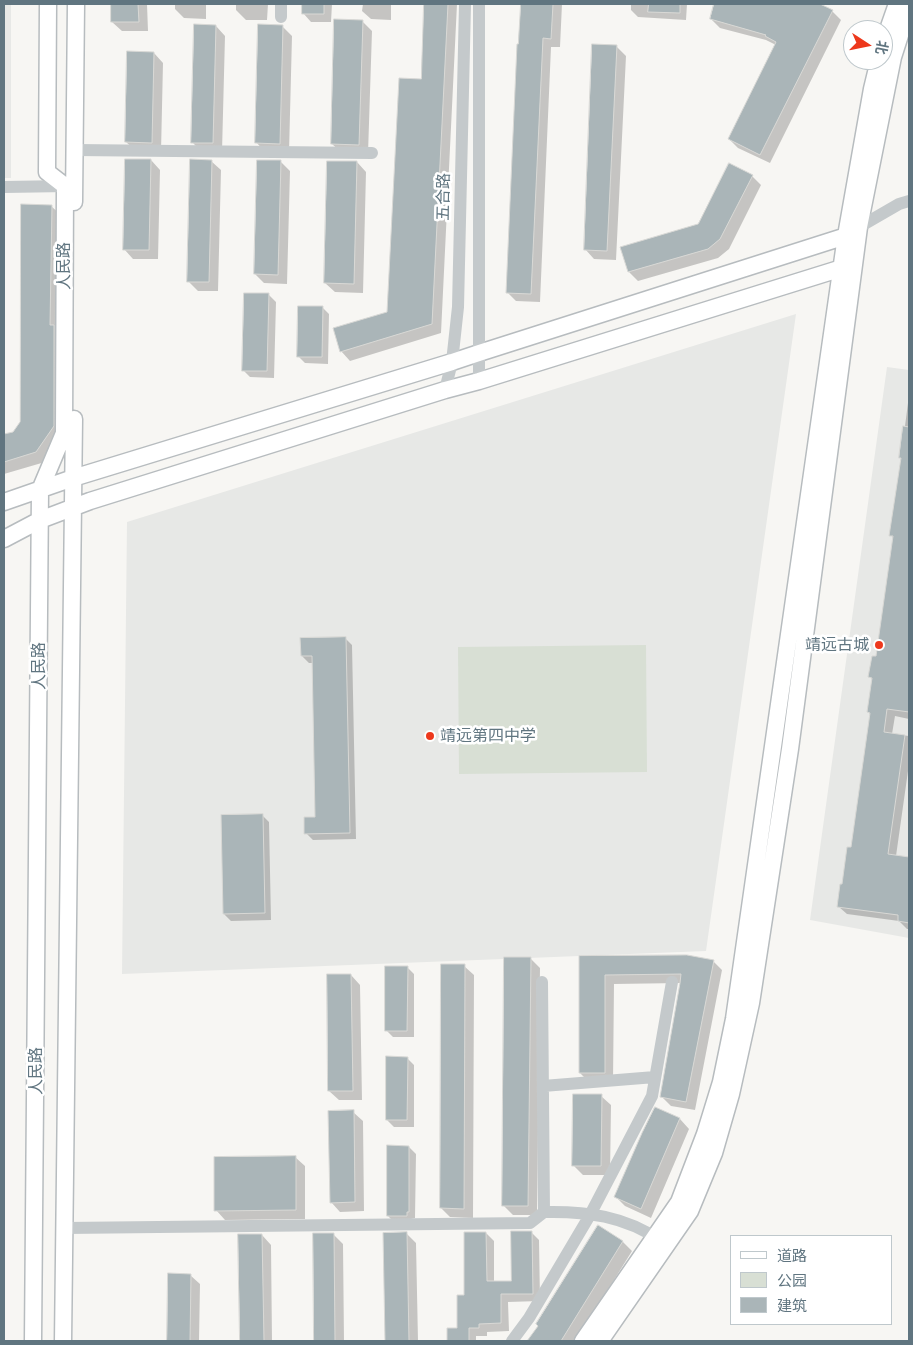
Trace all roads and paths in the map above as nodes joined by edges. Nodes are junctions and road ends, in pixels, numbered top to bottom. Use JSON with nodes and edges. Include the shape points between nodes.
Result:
{"nodes":[{"id":1,"x":48,"y":4,"type":"edge"},
{"id":2,"x":76,"y":4,"type":"edge"},
{"id":3,"x":281,"y":4,"type":"edge"},
{"id":4,"x":465,"y":4,"type":"edge"},
{"id":5,"x":479,"y":4,"type":"edge"},
{"id":6,"x":897,"y":4,"type":"edge"},
{"id":7,"x":909,"y":8,"type":"edge"},
{"id":8,"x":281,"y":17,"type":"dead end"},
{"id":9,"x":891,"y":20,"type":"edge"},
{"id":10,"x":877,"y":70,"type":"edge"},
{"id":11,"x":75,"y":150,"type":"junction"},
{"id":12,"x":372,"y":153,"type":"dead end"},
{"id":13,"x":70,"y":186,"type":"junction"},
{"id":14,"x":4,"y":187,"type":"edge"},
{"id":15,"x":909,"y":202,"type":"edge"},
{"id":16,"x":853,"y":232,"type":"junction"},
{"id":17,"x":848,"y":267,"type":"junction"},
{"id":18,"x":479,"y":353,"type":"junction"},
{"id":19,"x":452,"y":362,"type":"junction"},
{"id":20,"x":479,"y":381,"type":"junction"},
{"id":21,"x":444,"y":390,"type":"junction"},
{"id":22,"x":74,"y":478,"type":"junction"},
{"id":23,"x":40,"y":490,"type":"junction"},
{"id":24,"x":4,"y":502,"type":"edge"},
{"id":25,"x":73,"y":507,"type":"junction"},
{"id":26,"x":40,"y":520,"type":"junction"},
{"id":27,"x":4,"y":539,"type":"edge"},
{"id":28,"x":542,"y":982,"type":"dead end"},
{"id":29,"x":672,"y":982,"type":"dead end"},
{"id":30,"x":655,"y":1077,"type":"junction"},
{"id":31,"x":543,"y":1086,"type":"junction"},
{"id":32,"x":544,"y":1212,"type":"junction"},
{"id":33,"x":590,"y":1215,"type":"junction"},
{"id":34,"x":65,"y":1228,"type":"junction"},
{"id":35,"x":661,"y":1241,"type":"junction"},
{"id":36,"x":33,"y":1341,"type":"edge"},
{"id":37,"x":64,"y":1341,"type":"edge"},
{"id":38,"x":512,"y":1341,"type":"edge"},
{"id":39,"x":583,"y":1341,"type":"edge"},
{"id":40,"x":600,"y":1341,"type":"edge"}],
"edges":[{"from":1,"to":13,"type":"main road","via":[[48,172]]},
{"from":2,"to":11,"type":"main road","name":"人民路"},
{"from":3,"to":8,"type":"street"},
{"from":4,"to":19,"type":"street","name":"五合路","via":[[458,307]]},
{"from":5,"to":18,"type":"street"},
{"from":6,"to":9,"type":"main road"},
{"from":7,"to":16,"type":"main road","via":[[893,56]]},
{"from":10,"to":16,"type":"main road"},
{"from":11,"to":12,"type":"street"},
{"from":11,"to":13,"type":"main road","name":"人民路"},
{"from":13,"to":14,"type":"street"},
{"from":13,"to":22,"type":"main road","name":"人民路"},
{"from":13,"to":23,"type":"main road","name":"人民路","via":[[64,433]]},
{"from":15,"to":16,"type":"street","via":[[899,204]]},
{"from":16,"to":17,"type":"main road"},
{"from":16,"to":18,"type":"main road"},
{"from":17,"to":20,"type":"main road"},
{"from":17,"to":35,"type":"main road","via":[[790,749],[751,1003],[714,1153],[690,1211]]},
{"from":18,"to":19,"type":"main road"},
{"from":18,"to":20,"type":"street"},
{"from":19,"to":21,"type":"street","name":"五合路"},
{"from":19,"to":22,"type":"main road"},
{"from":20,"to":21,"type":"main road"},
{"from":21,"to":25,"type":"main road"},
{"from":22,"to":23,"type":"main road"},
{"from":22,"to":25,"type":"main road","name":"人民路"},
{"from":23,"to":24,"type":"main road"},
{"from":23,"to":26,"type":"main road","name":"人民路"},
{"from":25,"to":26,"type":"main road"},
{"from":25,"to":34,"type":"main road","name":"人民路"},
{"from":26,"to":27,"type":"main road"},
{"from":26,"to":36,"type":"main road","name":"人民路"},
{"from":28,"to":31,"type":"street"},
{"from":29,"to":30,"type":"street"},
{"from":30,"to":31,"type":"street"},
{"from":30,"to":33,"type":"street","via":[[652,1096]]},
{"from":31,"to":32,"type":"street"},
{"from":32,"to":33,"type":"street"},
{"from":32,"to":34,"type":"street","via":[[530,1223]]},
{"from":33,"to":35,"type":"street","via":[[630,1224]]},
{"from":33,"to":38,"type":"street"},
{"from":34,"to":37,"type":"main road","name":"人民路"},
{"from":35,"to":39,"type":"main road"},
{"from":35,"to":40,"type":"main road"}]}
